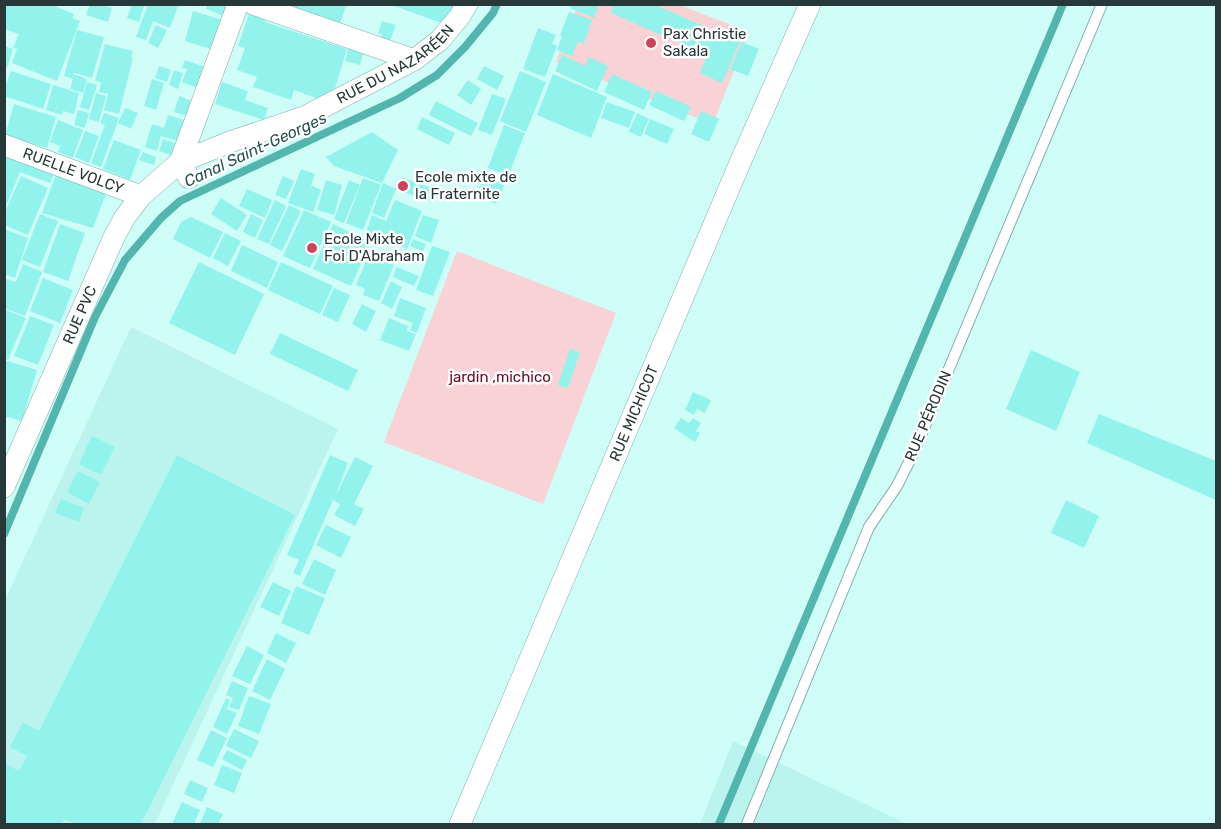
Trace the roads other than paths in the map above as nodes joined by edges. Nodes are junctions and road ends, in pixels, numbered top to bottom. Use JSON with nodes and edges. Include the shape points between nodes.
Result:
{"nodes":[{"id":1,"x":238,"y":4,"type":"edge"},
{"id":2,"x":252,"y":4,"type":"edge"},
{"id":3,"x":467,"y":4,"type":"edge"},
{"id":4,"x":810,"y":4,"type":"edge"},
{"id":5,"x":1102,"y":4,"type":"edge"},
{"id":6,"x":414,"y":60,"type":"junction"},
{"id":7,"x":4,"y":145,"type":"edge"},
{"id":8,"x":184,"y":170,"type":"junction"},
{"id":9,"x":141,"y":195,"type":"junction"},
{"id":10,"x":4,"y":487,"type":"edge"},
{"id":11,"x":460,"y":825,"type":"edge"},
{"id":12,"x":747,"y":825,"type":"edge"}],
"edges":[{"from":1,"to":8,"type":"street"},
{"from":2,"to":6,"type":"street"},
{"from":3,"to":6,"type":"street","name":"RUE DU NAZARÉEN","via":[[440,40]]},
{"from":4,"to":11,"type":"street","name":"RUE MICHICOT"},
{"from":5,"to":12,"type":"lane","name":"RUE PÉRODIN","via":[[914,452],[869,527]]},
{"from":6,"to":8,"type":"street","name":"RUE DU NAZARÉEN","via":[[306,122],[230,142]]},
{"from":7,"to":9,"type":"street","name":"RUELLE VOLCY"},
{"from":8,"to":9,"type":"street","name":"RUE PVC"},
{"from":9,"to":10,"type":"street","name":"RUE PVC","via":[[114,237]]}]}
